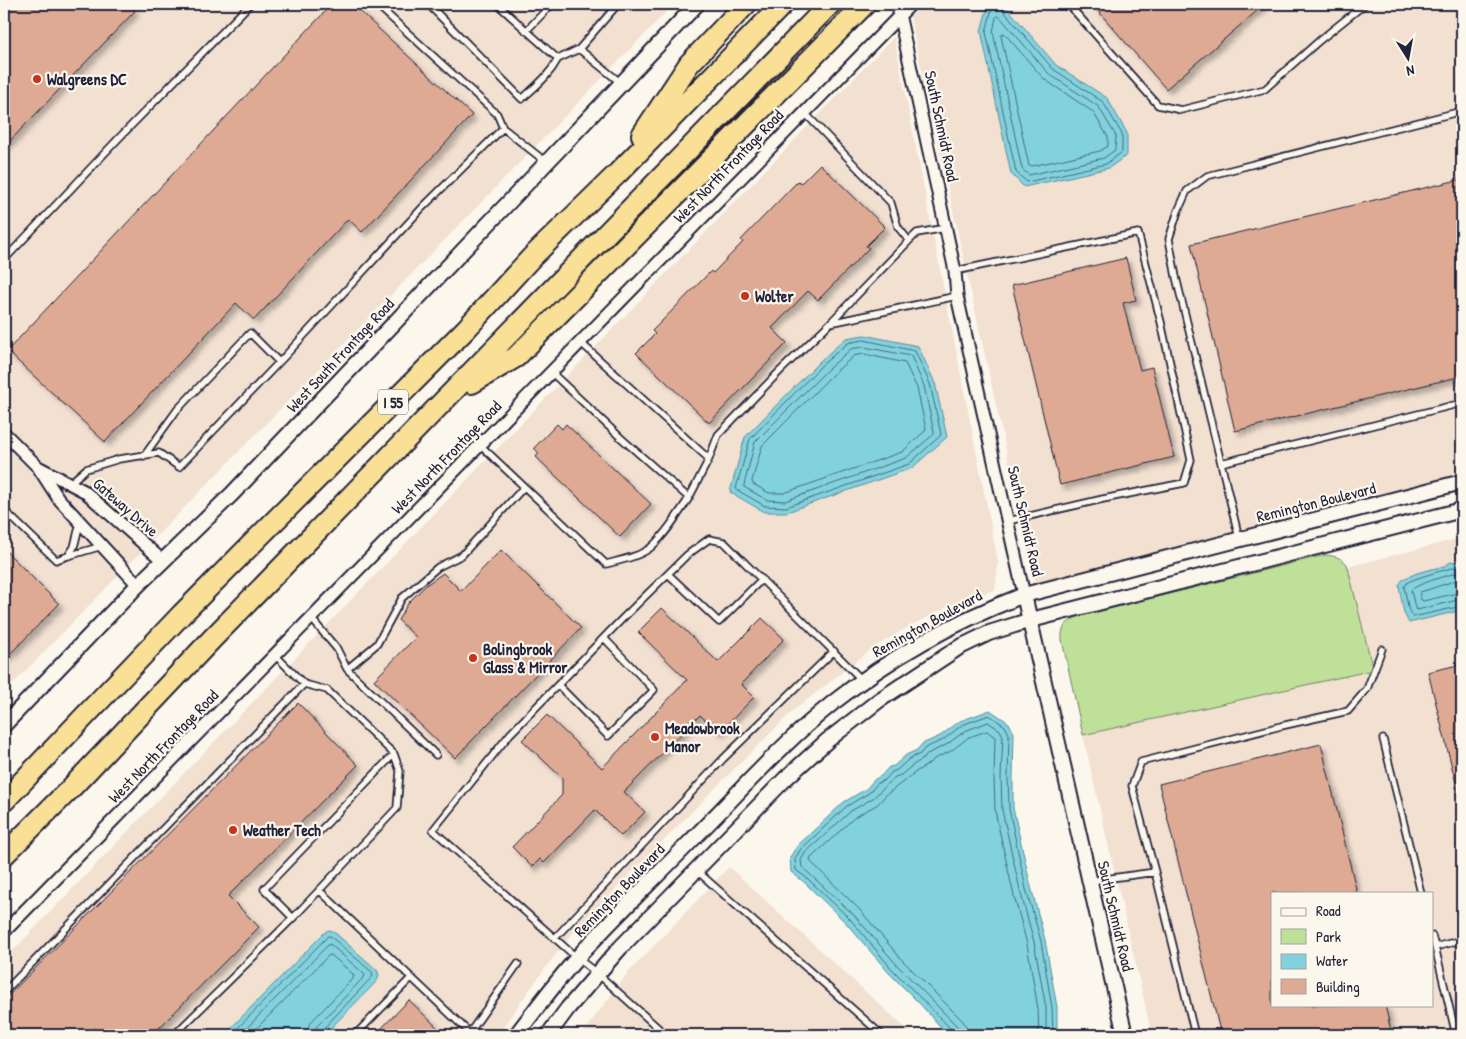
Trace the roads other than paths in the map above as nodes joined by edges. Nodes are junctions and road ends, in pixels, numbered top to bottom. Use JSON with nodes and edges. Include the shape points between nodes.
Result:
{"nodes":[{"id":1,"x":250,"y":4,"type":"edge"},
{"id":2,"x":376,"y":4,"type":"edge"},
{"id":3,"x":428,"y":4,"type":"edge"},
{"id":4,"x":496,"y":4,"type":"edge"},
{"id":5,"x":552,"y":4,"type":"edge"},
{"id":6,"x":618,"y":4,"type":"edge"},
{"id":7,"x":697,"y":4,"type":"edge"},
{"id":8,"x":746,"y":4,"type":"edge"},
{"id":9,"x":783,"y":4,"type":"edge"},
{"id":10,"x":830,"y":4,"type":"edge"},
{"id":11,"x":865,"y":4,"type":"edge"},
{"id":12,"x":911,"y":4,"type":"edge"},
{"id":13,"x":1068,"y":4,"type":"edge"},
{"id":14,"x":1365,"y":4,"type":"edge"},
{"id":15,"x":899,"y":14,"type":"junction"},
{"id":16,"x":526,"y":31,"type":"junction"},
{"id":17,"x":579,"y":49,"type":"junction"},
{"id":18,"x":558,"y":59,"type":"junction"},
{"id":19,"x":621,"y":83,"type":"junction"},
{"id":20,"x":1462,"y":111,"type":"edge"},
{"id":21,"x":804,"y":112,"type":"junction"},
{"id":22,"x":503,"y":128,"type":"junction"},
{"id":23,"x":546,"y":162,"type":"junction"},
{"id":24,"x":618,"y":173,"type":"junction"},
{"id":25,"x":946,"y":228,"type":"junction"},
{"id":26,"x":909,"y":241,"type":"junction"},
{"id":27,"x":4,"y":260,"type":"edge"},
{"id":28,"x":956,"y":272,"type":"junction"},
{"id":29,"x":957,"y":296,"type":"junction"},
{"id":30,"x":830,"y":323,"type":"junction"},
{"id":31,"x":580,"y":342,"type":"junction"},
{"id":32,"x":279,"y":362,"type":"junction"},
{"id":33,"x":551,"y":372,"type":"junction"},
{"id":34,"x":449,"y":397,"type":"junction"},
{"id":35,"x":1462,"y":403,"type":"edge"},
{"id":36,"x":4,"y":433,"type":"edge"},
{"id":37,"x":480,"y":445,"type":"junction"},
{"id":38,"x":144,"y":456,"type":"junction"},
{"id":39,"x":709,"y":459,"type":"junction"},
{"id":40,"x":1221,"y":464,"type":"junction"},
{"id":41,"x":38,"y":467,"type":"junction"},
{"id":42,"x":1462,"y":482,"type":"edge"},
{"id":43,"x":70,"y":483,"type":"junction"},
{"id":44,"x":524,"y":487,"type":"junction"},
{"id":45,"x":689,"y":498,"type":"junction"},
{"id":46,"x":4,"y":510,"type":"edge"},
{"id":47,"x":1462,"y":510,"type":"edge"},
{"id":48,"x":1008,"y":521,"type":"junction"},
{"id":49,"x":80,"y":523,"type":"junction"},
{"id":50,"x":1240,"y":539,"type":"junction"},
{"id":51,"x":102,"y":546,"type":"junction"},
{"id":52,"x":68,"y":556,"type":"junction"},
{"id":53,"x":163,"y":562,"type":"junction"},
{"id":54,"x":668,"y":574,"type":"junction"},
{"id":55,"x":762,"y":579,"type":"junction"},
{"id":56,"x":138,"y":586,"type":"junction"},
{"id":57,"x":1024,"y":595,"type":"junction"},
{"id":58,"x":311,"y":618,"type":"junction"},
{"id":59,"x":1031,"y":620,"type":"junction"},
{"id":60,"x":604,"y":638,"type":"junction"},
{"id":61,"x":1382,"y":649,"type":"dead end"},
{"id":62,"x":834,"y":651,"type":"junction"},
{"id":63,"x":275,"y":655,"type":"junction"},
{"id":64,"x":347,"y":669,"type":"junction"},
{"id":65,"x":863,"y":680,"type":"junction"},
{"id":66,"x":304,"y":684,"type":"junction"},
{"id":67,"x":558,"y":685,"type":"junction"},
{"id":68,"x":4,"y":725,"type":"edge"},
{"id":69,"x":1383,"y":739,"type":"dead end"},
{"id":70,"x":394,"y":754,"type":"junction"},
{"id":71,"x":436,"y":755,"type":"dead end"},
{"id":72,"x":4,"y":801,"type":"edge"},
{"id":73,"x":4,"y":855,"type":"edge"},
{"id":74,"x":696,"y":870,"type":"junction"},
{"id":75,"x":1155,"y":872,"type":"junction"},
{"id":76,"x":1090,"y":882,"type":"junction"},
{"id":77,"x":319,"y":890,"type":"junction"},
{"id":78,"x":1421,"y":892,"type":"edge"},
{"id":79,"x":292,"y":918,"type":"junction"},
{"id":80,"x":4,"y":932,"type":"edge"},
{"id":81,"x":555,"y":938,"type":"junction"},
{"id":82,"x":1462,"y":940,"type":"edge"},
{"id":83,"x":1434,"y":943,"type":"edge"},
{"id":84,"x":1435,"y":947,"type":"junction"},
{"id":85,"x":577,"y":958,"type":"junction"},
{"id":86,"x":518,"y":964,"type":"dead end"},
{"id":87,"x":598,"y":974,"type":"junction"},
{"id":88,"x":411,"y":978,"type":"junction"},
{"id":89,"x":4,"y":992,"type":"edge"},
{"id":90,"x":469,"y":1034,"type":"edge"},
{"id":91,"x":174,"y":1035,"type":"edge"},
{"id":92,"x":355,"y":1035,"type":"edge"},
{"id":93,"x":516,"y":1035,"type":"edge"},
{"id":94,"x":548,"y":1035,"type":"edge"},
{"id":95,"x":666,"y":1035,"type":"edge"},
{"id":96,"x":882,"y":1035,"type":"edge"},
{"id":97,"x":1125,"y":1035,"type":"edge"},
{"id":98,"x":1195,"y":1035,"type":"edge"},
{"id":99,"x":1456,"y":1035,"type":"edge"}],
"edges":[{"from":1,"to":27,"type":"lane"},
{"from":2,"to":22,"type":"lane","via":[[497,114]]},
{"from":3,"to":18,"type":"lane","via":[[522,98],[552,70]]},
{"from":4,"to":16,"type":"lane"},
{"from":5,"to":16,"type":"lane"},
{"from":6,"to":17,"type":"lane"},
{"from":7,"to":19,"type":"street","name":"West South Frontage Road"},
{"from":8,"to":24,"type":"highway","via":[[688,64]]},
{"from":9,"to":24,"type":"highway","number":"I 55"},
{"from":10,"to":34,"type":"highway","number":"I 55"},
{"from":11,"to":34,"type":"highway","via":[[516,357]]},
{"from":12,"to":15,"type":"street","name":"West North Frontage Road"},
{"from":13,"to":14,"type":"lane","via":[[1158,105],[1181,110],[1265,89]]},
{"from":15,"to":21,"type":"street","name":"West North Frontage Road"},
{"from":15,"to":25,"type":"street","name":"South Schmidt Road"},
{"from":16,"to":18,"type":"lane"},
{"from":17,"to":18,"type":"lane"},
{"from":17,"to":19,"type":"lane"},
{"from":19,"to":23,"type":"street","name":"West South Frontage Road"},
{"from":20,"to":40,"type":"lane","via":[[1207,176],[1187,191],[1170,239]]},
{"from":21,"to":26,"type":"lane","via":[[891,203],[898,227]]},
{"from":21,"to":31,"type":"street","name":"West North Frontage Road"},
{"from":22,"to":23,"type":"lane"},
{"from":22,"to":32,"type":"lane","via":[[422,208]]},
{"from":23,"to":53,"type":"street","name":"West South Frontage Road","via":[[232,494]]},
{"from":24,"to":72,"type":"highway","number":"I 55","via":[[182,614]]},
{"from":25,"to":26,"type":"lane","via":[[917,233]]},
{"from":25,"to":28,"type":"street","name":"South Schmidt Road"},
{"from":26,"to":30,"type":"lane"},
{"from":28,"to":29,"type":"street","name":"South Schmidt Road"},
{"from":28,"to":48,"type":"lane","via":[[1138,233],[1191,460],[1184,483]]},
{"from":29,"to":30,"type":"lane"},
{"from":29,"to":48,"type":"street","name":"South Schmidt Road"},
{"from":30,"to":39,"type":"lane","via":[[718,435]]},
{"from":31,"to":33,"type":"street","name":"West North Frontage Road"},
{"from":31,"to":39,"type":"lane"},
{"from":32,"to":38,"type":"lane","via":[[179,467],[159,453]]},
{"from":32,"to":38,"type":"lane","via":[[250,333],[177,410]]},
{"from":33,"to":37,"type":"street","name":"West North Frontage Road"},
{"from":33,"to":45,"type":"lane"},
{"from":34,"to":73,"type":"highway","number":"I 55"},
{"from":35,"to":40,"type":"lane"},
{"from":36,"to":41,"type":"street","name":"Gateway Drive"},
{"from":37,"to":44,"type":"lane"},
{"from":37,"to":58,"type":"street","name":"West North Frontage Road"},
{"from":38,"to":43,"type":"lane","via":[[119,459],[86,469]]},
{"from":39,"to":45,"type":"lane"},
{"from":40,"to":50,"type":"lane"},
{"from":41,"to":43,"type":"street","name":"Gateway Drive"},
{"from":41,"to":49,"type":"street","name":"Gateway Drive","via":[[58,498]]},
{"from":42,"to":50,"type":"street","name":"Remington Boulevard"},
{"from":43,"to":53,"type":"street","name":"Gateway Drive","via":[[84,491]]},
{"from":44,"to":45,"type":"lane","via":[[606,564],[650,548]]},
{"from":44,"to":64,"type":"lane","via":[[462,555],[438,567],[402,598],[378,644]]},
{"from":46,"to":52,"type":"lane","via":[[56,560]]},
{"from":47,"to":59,"type":"street"},
{"from":48,"to":57,"type":"street","name":"South Schmidt Road"},
{"from":49,"to":51,"type":"street","name":"Gateway Drive"},
{"from":49,"to":52,"type":"lane","via":[[74,548]]},
{"from":50,"to":57,"type":"street","name":"Remington Boulevard"},
{"from":51,"to":52,"type":"lane"},
{"from":51,"to":56,"type":"street","name":"Gateway Drive"},
{"from":53,"to":56,"type":"street","name":"West South Frontage Road"},
{"from":54,"to":55,"type":"lane","via":[[709,539],[724,542]]},
{"from":54,"to":55,"type":"lane","via":[[719,622]]},
{"from":54,"to":60,"type":"lane"},
{"from":55,"to":62,"type":"lane"},
{"from":56,"to":68,"type":"street","name":"West South Frontage Road"},
{"from":57,"to":59,"type":"street","name":"South Schmidt Road"},
{"from":57,"to":65,"type":"street","name":"Remington Boulevard","via":[[962,621],[904,652]]},
{"from":58,"to":63,"type":"street","name":"West North Frontage Road"},
{"from":58,"to":64,"type":"lane","via":[[336,649]]},
{"from":59,"to":74,"type":"street","via":[[989,633],[958,648],[878,700],[785,779]]},
{"from":59,"to":76,"type":"street","name":"South Schmidt Road"},
{"from":60,"to":67,"type":"lane"},
{"from":60,"to":67,"type":"lane","via":[[654,690],[608,736]]},
{"from":61,"to":75,"type":"lane","via":[[1367,690],[1348,711],[1141,762],[1132,786]]},
{"from":62,"to":65,"type":"lane"},
{"from":62,"to":81,"type":"lane","via":[[723,759]]},
{"from":63,"to":66,"type":"lane"},
{"from":63,"to":80,"type":"street","name":"West North Frontage Road"},
{"from":64,"to":71,"type":"lane"},
{"from":65,"to":85,"type":"street","name":"Remington Boulevard","via":[[790,740]]},
{"from":66,"to":70,"type":"lane","via":[[328,690]]},
{"from":66,"to":89,"type":"lane"},
{"from":67,"to":81,"type":"lane","via":[[510,734],[433,830]]},
{"from":69,"to":78,"type":"lane"},
{"from":70,"to":77,"type":"lane","via":[[400,771],[397,808]]},
{"from":70,"to":79,"type":"lane","via":[[264,889]]},
{"from":74,"to":87,"type":"street"},
{"from":74,"to":96,"type":"lane"},
{"from":75,"to":76,"type":"lane"},
{"from":75,"to":98,"type":"lane"},
{"from":76,"to":97,"type":"street","name":"South Schmidt Road"},
{"from":77,"to":79,"type":"lane"},
{"from":77,"to":88,"type":"lane"},
{"from":79,"to":91,"type":"lane"},
{"from":81,"to":85,"type":"lane"},
{"from":82,"to":84,"type":"lane"},
{"from":83,"to":84,"type":"lane"},
{"from":84,"to":99,"type":"lane"},
{"from":85,"to":87,"type":"lane"},
{"from":85,"to":93,"type":"street","name":"Remington Boulevard"},
{"from":86,"to":90,"type":"lane"},
{"from":87,"to":94,"type":"street"},
{"from":87,"to":95,"type":"lane"},
{"from":88,"to":90,"type":"lane"},
{"from":88,"to":92,"type":"lane"}]}
